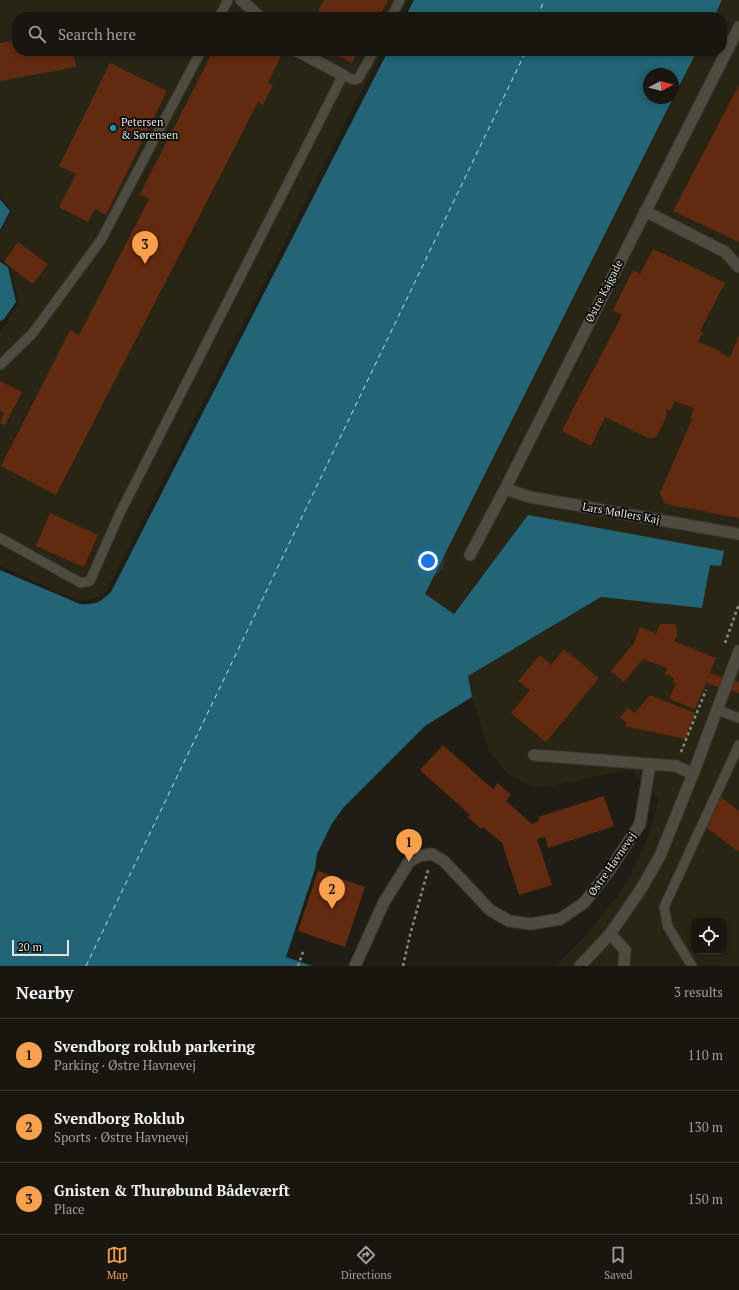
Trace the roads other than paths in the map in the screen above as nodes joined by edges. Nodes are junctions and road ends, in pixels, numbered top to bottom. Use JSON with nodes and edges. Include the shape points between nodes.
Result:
{"nodes":[{"id":1,"x":228,"y":0,"type":"edge"},
{"id":2,"x":241,"y":0,"type":"edge"},
{"id":3,"x":400,"y":0,"type":"edge"},
{"id":4,"x":222,"y":12,"type":"edge"},
{"id":5,"x":254,"y":12,"type":"edge"},
{"id":6,"x":394,"y":12,"type":"edge"},
{"id":7,"x":739,"y":27,"type":"edge"},
{"id":8,"x":727,"y":50,"type":"edge"},
{"id":9,"x":198,"y":56,"type":"edge"},
{"id":10,"x":307,"y":56,"type":"edge"},
{"id":11,"x":371,"y":56,"type":"edge"},
{"id":12,"x":724,"y":56,"type":"edge"},
{"id":13,"x":343,"y":75,"type":"junction"},
{"id":14,"x":645,"y":211,"type":"junction"},
{"id":15,"x":739,"y":267,"type":"edge"},
{"id":16,"x":0,"y":365,"type":"edge"},
{"id":17,"x":505,"y":489,"type":"junction"},
{"id":18,"x":739,"y":534,"type":"edge"},
{"id":19,"x":0,"y":538,"type":"edge"},
{"id":20,"x":470,"y":555,"type":"dead end"},
{"id":21,"x":739,"y":651,"type":"edge"},
{"id":22,"x":718,"y":710,"type":"junction"},
{"id":23,"x":739,"y":718,"type":"edge"},
{"id":24,"x":739,"y":745,"type":"edge"},
{"id":25,"x":534,"y":755,"type":"dead end"},
{"id":26,"x":650,"y":764,"type":"junction"},
{"id":27,"x":693,"y":774,"type":"junction"},
{"id":28,"x":610,"y":934,"type":"junction"},
{"id":29,"x":354,"y":966,"type":"edge"},
{"id":30,"x":580,"y":966,"type":"edge"},
{"id":31,"x":624,"y":966,"type":"edge"},
{"id":32,"x":692,"y":966,"type":"edge"}],
"edges":[{"from":1,"to":4,"type":"lane"},
{"from":2,"to":5,"type":"street"},
{"from":3,"to":6,"type":"lane"},
{"from":7,"to":8,"type":"street","name":"Østre Kajgade"},
{"from":9,"to":16,"type":"lane","via":[[96,247],[32,334]]},
{"from":10,"to":13,"type":"street"},
{"from":11,"to":13,"type":"lane","via":[[358,79]]},
{"from":12,"to":14,"type":"street","name":"Østre Kajgade"},
{"from":13,"to":19,"type":"lane","via":[[119,515],[90,581],[81,583]]},
{"from":14,"to":15,"type":"street","via":[[725,252]]},
{"from":14,"to":17,"type":"street","name":"Østre Kajgade"},
{"from":17,"to":18,"type":"street","name":"Lars Møllers Kaj","via":[[530,497]]},
{"from":17,"to":20,"type":"street","name":"Østre Kajgade"},
{"from":21,"to":22,"type":"street"},
{"from":22,"to":23,"type":"lane"},
{"from":22,"to":27,"type":"street"},
{"from":24,"to":32,"type":"lane","via":[[664,907],[668,927]]},
{"from":25,"to":26,"type":"street"},
{"from":26,"to":27,"type":"street","via":[[676,766]]},
{"from":26,"to":29,"type":"street","name":"Østre Havnevej","via":[[640,824],[584,903],[560,919],[531,924],[509,921],[490,910],[444,861],[432,854],[419,856],[409,862],[384,902]]},
{"from":27,"to":28,"type":"street","via":[[660,856]]},
{"from":28,"to":30,"type":"street"},
{"from":28,"to":31,"type":"street","via":[[625,950]]}]}
